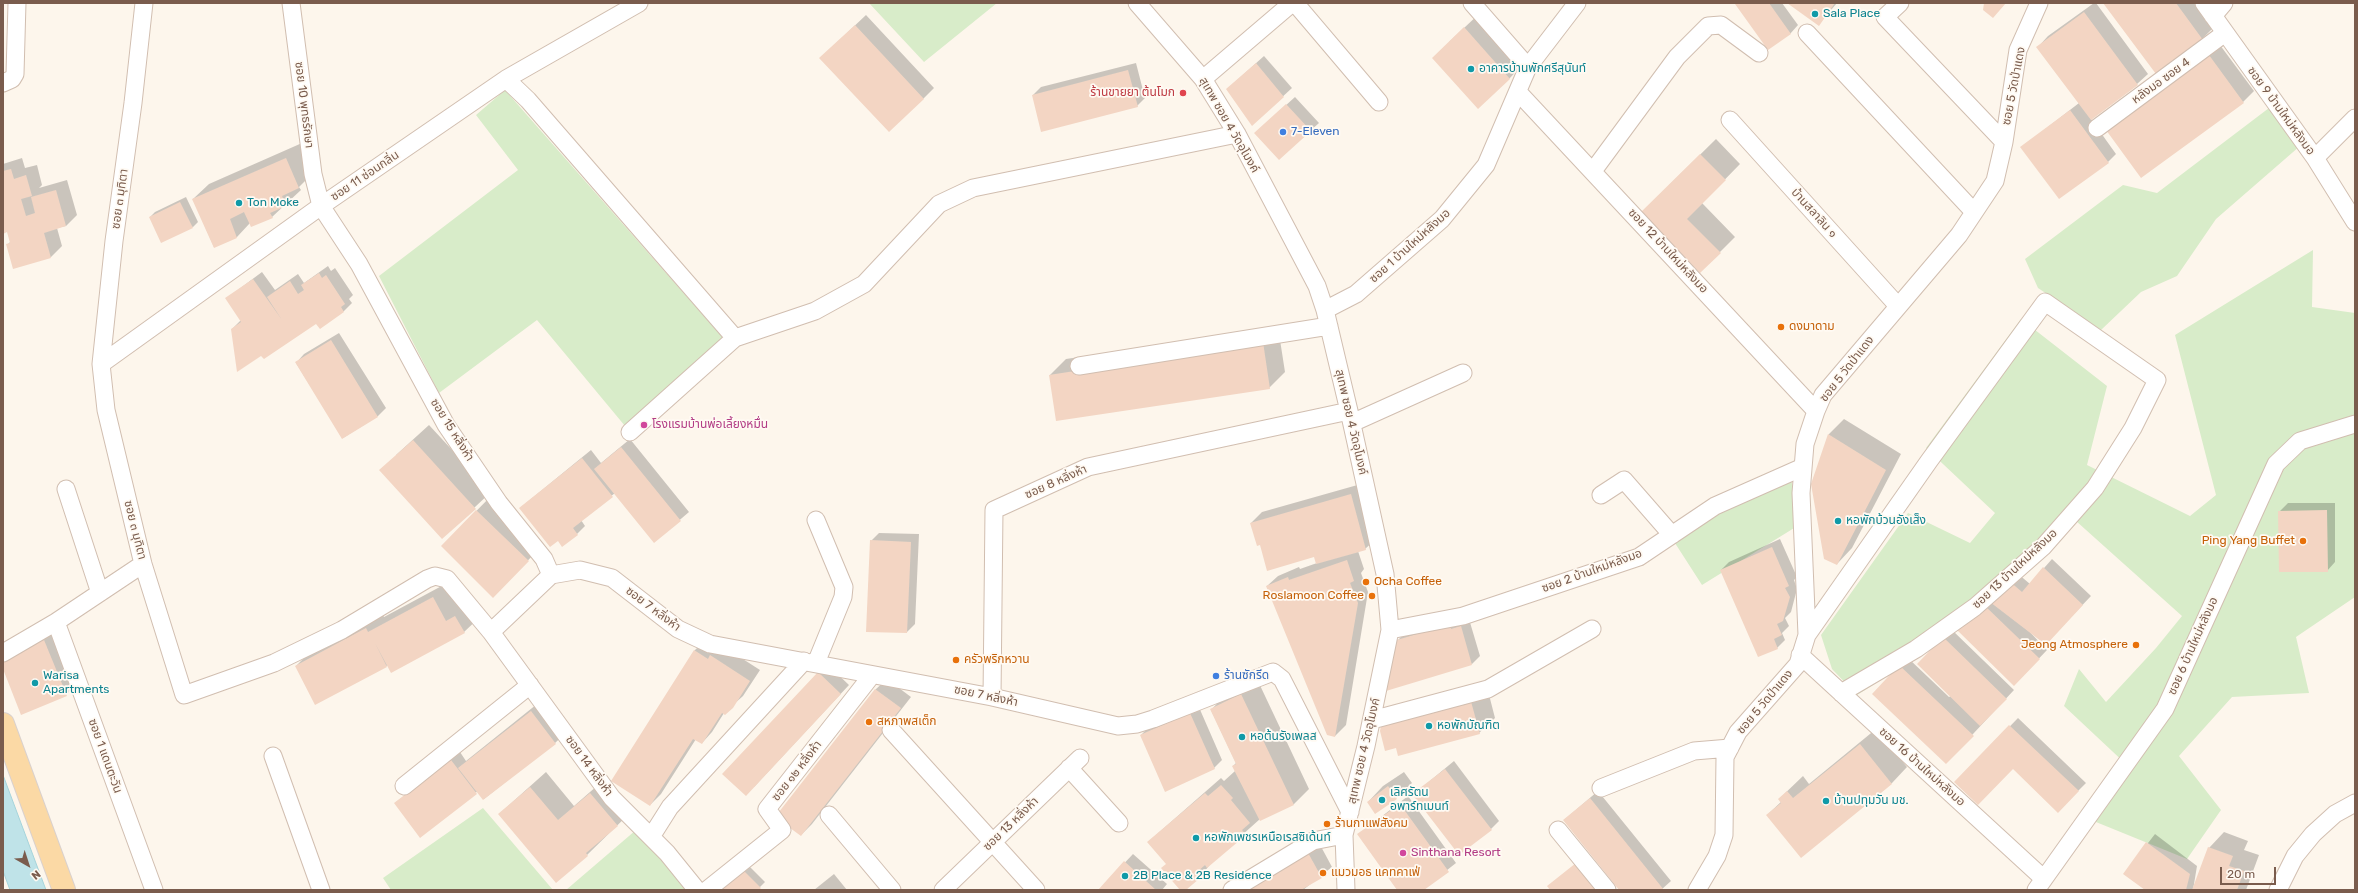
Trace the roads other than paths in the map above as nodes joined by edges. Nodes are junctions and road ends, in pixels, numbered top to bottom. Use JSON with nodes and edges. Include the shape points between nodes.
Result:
{"nodes":[{"id":1,"x":17,"y":3,"type":"edge"},
{"id":2,"x":144,"y":3,"type":"edge"},
{"id":3,"x":291,"y":3,"type":"edge"},
{"id":4,"x":638,"y":3,"type":"edge"},
{"id":5,"x":1137,"y":3,"type":"edge"},
{"id":6,"x":1292,"y":3,"type":"edge"},
{"id":7,"x":1295,"y":3,"type":"edge"},
{"id":8,"x":1472,"y":3,"type":"edge"},
{"id":9,"x":1578,"y":3,"type":"edge"},
{"id":10,"x":1900,"y":3,"type":"edge"},
{"id":11,"x":2039,"y":3,"type":"edge"},
{"id":12,"x":2224,"y":3,"type":"edge"},
{"id":13,"x":2208,"y":9,"type":"edge"},
{"id":14,"x":1807,"y":33,"type":"dead end"},
{"id":15,"x":2225,"y":33,"type":"junction"},
{"id":16,"x":1759,"y":53,"type":"dead end"},
{"id":17,"x":1528,"y":67,"type":"junction"},
{"id":18,"x":1203,"y":79,"type":"junction"},
{"id":19,"x":506,"y":80,"type":"junction"},
{"id":20,"x":3,"y":83,"type":"edge"},
{"id":21,"x":1518,"y":92,"type":"junction"},
{"id":22,"x":1379,"y":102,"type":"dead end"},
{"id":23,"x":2355,"y":118,"type":"edge"},
{"id":24,"x":1730,"y":120,"type":"dead end"},
{"id":25,"x":2097,"y":128,"type":"dead end"},
{"id":26,"x":1237,"y":134,"type":"junction"},
{"id":27,"x":2004,"y":142,"type":"junction"},
{"id":28,"x":2315,"y":158,"type":"junction"},
{"id":29,"x":1593,"y":171,"type":"junction"},
{"id":30,"x":320,"y":206,"type":"junction"},
{"id":31,"x":1974,"y":212,"type":"junction"},
{"id":32,"x":2355,"y":222,"type":"edge"},
{"id":33,"x":1898,"y":306,"type":"junction"},
{"id":34,"x":1327,"y":318,"type":"junction"},
{"id":35,"x":735,"y":338,"type":"junction"},
{"id":36,"x":101,"y":364,"type":"junction"},
{"id":37,"x":1079,"y":366,"type":"dead end"},
{"id":38,"x":1463,"y":373,"type":"dead end"},
{"id":39,"x":1816,"y":411,"type":"junction"},
{"id":40,"x":1351,"y":417,"type":"junction"},
{"id":41,"x":2355,"y":424,"type":"edge"},
{"id":42,"x":630,"y":432,"type":"dead end"},
{"id":43,"x":1803,"y":467,"type":"junction"},
{"id":44,"x":66,"y":489,"type":"dead end"},
{"id":45,"x":1601,"y":495,"type":"dead end"},
{"id":46,"x":816,"y":520,"type":"dead end"},
{"id":47,"x":1672,"y":535,"type":"junction"},
{"id":48,"x":143,"y":564,"type":"junction"},
{"id":49,"x":551,"y":575,"type":"junction"},
{"id":50,"x":100,"y":593,"type":"junction"},
{"id":51,"x":56,"y":622,"type":"junction"},
{"id":52,"x":1592,"y":629,"type":"dead end"},
{"id":53,"x":1390,"y":630,"type":"junction"},
{"id":54,"x":491,"y":632,"type":"junction"},
{"id":55,"x":1807,"y":635,"type":"junction"},
{"id":56,"x":3,"y":653,"type":"edge"},
{"id":57,"x":1800,"y":656,"type":"junction"},
{"id":58,"x":810,"y":662,"type":"junction"},
{"id":59,"x":872,"y":674,"type":"junction"},
{"id":60,"x":530,"y":686,"type":"junction"},
{"id":61,"x":1841,"y":693,"type":"junction"},
{"id":62,"x":992,"y":697,"type":"junction"},
{"id":63,"x":1372,"y":720,"type":"junction"},
{"id":64,"x":3,"y":724,"type":"edge"},
{"id":65,"x":891,"y":730,"type":"dead end"},
{"id":66,"x":1730,"y":748,"type":"junction"},
{"id":67,"x":273,"y":756,"type":"dead end"},
{"id":68,"x":404,"y":786,"type":"dead end"},
{"id":69,"x":1601,"y":788,"type":"dead end"},
{"id":70,"x":2355,"y":803,"type":"edge"},
{"id":71,"x":1350,"y":812,"type":"junction"},
{"id":72,"x":829,"y":815,"type":"dead end"},
{"id":73,"x":1120,"y":823,"type":"dead end"},
{"id":74,"x":1558,"y":830,"type":"dead end"},
{"id":75,"x":1344,"y":835,"type":"junction"},
{"id":76,"x":651,"y":837,"type":"junction"},
{"id":77,"x":992,"y":842,"type":"junction"},
{"id":78,"x":2040,"y":884,"type":"edge"},
{"id":79,"x":64,"y":890,"type":"edge"},
{"id":80,"x":154,"y":890,"type":"edge"},
{"id":81,"x":321,"y":890,"type":"edge"},
{"id":82,"x":697,"y":890,"type":"edge"},
{"id":83,"x":706,"y":890,"type":"edge"},
{"id":84,"x":892,"y":890,"type":"edge"},
{"id":85,"x":943,"y":890,"type":"edge"},
{"id":86,"x":1036,"y":890,"type":"edge"},
{"id":87,"x":1232,"y":890,"type":"edge"},
{"id":88,"x":1346,"y":890,"type":"edge"},
{"id":89,"x":1607,"y":890,"type":"edge"},
{"id":90,"x":1697,"y":890,"type":"edge"},
{"id":91,"x":2278,"y":890,"type":"edge"}],
"edges":[{"from":1,"to":20,"type":"street","via":[[14,74],[12,79]]},
{"from":2,"to":36,"type":"street","name":"ซอย ๓ มุทิตา"},
{"from":3,"to":30,"type":"street","name":"ซอย 10 พุทธรักษา","via":[[312,174]]},
{"from":4,"to":19,"type":"street","name":"ซอย 11 ซ่อนกลิ่น"},
{"from":5,"to":18,"type":"street","name":"สุเทพ ซอย 4 วัดอุโมงค์"},
{"from":6,"to":18,"type":"street"},
{"from":7,"to":22,"type":"street"},
{"from":8,"to":17,"type":"street"},
{"from":9,"to":17,"type":"street","name":"ซอย 1 บ้านใหม่หลังมอ"},
{"from":10,"to":27,"type":"street","via":[[1885,17]]},
{"from":11,"to":27,"type":"street","name":"ซอย 5 วัดป่าแดง","via":[[2018,50]]},
{"from":12,"to":13,"type":"street"},
{"from":13,"to":15,"type":"street","name":"ซอย 9 บ้านใหม่หลังมอ"},
{"from":14,"to":31,"type":"street"},
{"from":15,"to":25,"type":"street","name":"หลังมอ ซอย 4"},
{"from":15,"to":28,"type":"street","name":"ซอย 9 บ้านใหม่หลังมอ"},
{"from":16,"to":29,"type":"street","via":[[1721,25],[1708,26],[1677,57]]},
{"from":17,"to":21,"type":"street","name":"ซอย 1 บ้านใหม่หลังมอ"},
{"from":18,"to":26,"type":"street","name":"สุเทพ ซอย 4 วัดอุโมงค์"},
{"from":19,"to":30,"type":"street","name":"ซอย 11 ซ่อนกลิ่น"},
{"from":19,"to":35,"type":"street","via":[[528,100]]},
{"from":21,"to":29,"type":"street","name":"ซอย 12 บ้านใหม่หลังมอ"},
{"from":21,"to":34,"type":"street","name":"ซอย 1 บ้านใหม่หลังมอ","via":[[1486,165],[1442,220]]},
{"from":23,"to":28,"type":"street"},
{"from":24,"to":33,"type":"street","name":"บ้านสลาลิน ๑"},
{"from":26,"to":34,"type":"street","name":"สุเทพ ซอย 4 วัดอุโมงค์","via":[[1317,286]]},
{"from":26,"to":35,"type":"street","via":[[973,188],[939,204],[864,284],[815,311]]},
{"from":27,"to":31,"type":"street","name":"ซอย 5 วัดป่าแดง","via":[[1995,180]]},
{"from":28,"to":32,"type":"street","name":"ซอย 9 บ้านใหม่หลังมอ"},
{"from":29,"to":39,"type":"street","name":"ซอย 12 บ้านใหม่หลังมอ"},
{"from":30,"to":36,"type":"street","name":"ซอย 11 ซ่อนกลิ่น"},
{"from":30,"to":49,"type":"street","name":"ซอย 15 หลิ่งห้า","via":[[359,264],[446,425],[499,503],[544,559]]},
{"from":31,"to":33,"type":"street","name":"ซอย 5 วัดป่าแดง","via":[[1959,234]]},
{"from":33,"to":39,"type":"street","name":"ซอย 5 วัดป่าแดง","via":[[1823,396]]},
{"from":34,"to":37,"type":"street","name":"ซอย 1 บ้านใหม่หลังมอ"},
{"from":34,"to":40,"type":"street","name":"สุเทพ ซอย 4 วัดอุโมงค์"},
{"from":35,"to":42,"type":"street"},
{"from":36,"to":48,"type":"street","name":"ซอย ๓ มุทิตา","via":[[106,410]]},
{"from":38,"to":40,"type":"street"},
{"from":39,"to":43,"type":"street","name":"ซอย 5 วัดป่าแดง","via":[[1804,444]]},
{"from":40,"to":53,"type":"street","name":"สุเทพ ซอย 4 วัดอุโมงค์","via":[[1385,574]]},
{"from":40,"to":62,"type":"street","name":"ซอย 8 หลิ่งห้า","via":[[1088,467],[994,510]]},
{"from":41,"to":78,"type":"street","name":"ซอย 6 บ้านใหม่หลังมอ","via":[[2300,441],[2276,464],[2165,709]]},
{"from":43,"to":47,"type":"street","name":"ซอย 2 บ้านใหม่หลังมอ","via":[[1715,506]]},
{"from":43,"to":55,"type":"street","name":"ซอย 5 วัดป่าแดง","via":[[1801,493]]},
{"from":44,"to":50,"type":"street"},
{"from":45,"to":47,"type":"street","via":[[1624,480]]},
{"from":46,"to":58,"type":"street","via":[[844,587],[843,597]]},
{"from":47,"to":53,"type":"street","name":"ซอย 2 บ้านใหม่หลังมอ","via":[[1639,557],[1463,616]]},
{"from":48,"to":50,"type":"street"},
{"from":48,"to":54,"type":"street","name":"ซอย ๓ มุทิตา","via":[[184,695],[274,663],[342,630],[435,576],[447,579]]},
{"from":49,"to":54,"type":"street"},
{"from":49,"to":58,"type":"street","name":"ซอย 7 หลิ่งห้า","via":[[580,570],[612,578],[678,629],[710,644]]},
{"from":50,"to":51,"type":"street"},
{"from":51,"to":56,"type":"street"},
{"from":51,"to":80,"type":"street","name":"ซอย 1 แดนตะวัน"},
{"from":52,"to":63,"type":"street","via":[[1488,689]]},
{"from":53,"to":63,"type":"street","name":"สุเทพ ซอย 4 วัดอุโมงค์"},
{"from":54,"to":60,"type":"street","name":"ซอย 14 หลิ่งห้า"},
{"from":55,"to":57,"type":"street","name":"ซอย 5 วัดป่าแดง"},
{"from":55,"to":61,"type":"street","name":"ซอย 13 บ้านใหม่หลังมอ","via":[[2045,302],[2158,380],[2133,428],[2095,488],[2043,547],[1963,616],[1916,650]]},
{"from":57,"to":61,"type":"street","name":"ซอย 16 บ้านใหม่หลังมอ"},
{"from":57,"to":66,"type":"street","name":"ซอย 5 วัดป่าแดง","via":[[1798,664],[1738,732]]},
{"from":58,"to":59,"type":"street","name":"ซอย 7 หลิ่งห้า"},
{"from":58,"to":76,"type":"street","via":[[670,807]]},
{"from":59,"to":62,"type":"street","name":"ซอย 7 หลิ่งห้า"},
{"from":59,"to":83,"type":"street","name":"ซอย ๑๒ หลิ่งห้า","via":[[767,809],[782,830]]},
{"from":60,"to":68,"type":"street"},
{"from":60,"to":76,"type":"street","name":"ซอย 14 หลิ่งห้า","via":[[612,798]]},
{"from":61,"to":78,"type":"street","name":"ซอย 16 บ้านใหม่หลังมอ"},
{"from":62,"to":71,"type":"street","name":"ซอย 7 หลิ่งห้า","via":[[1118,726],[1153,719],[1273,672],[1282,679]]},
{"from":63,"to":71,"type":"street","name":"สุเทพ ซอย 4 วัดอุโมงค์"},
{"from":64,"to":79,"type":"main road"},
{"from":65,"to":77,"type":"street"},
{"from":66,"to":69,"type":"street","via":[[1694,751]]},
{"from":66,"to":90,"type":"street","name":"ซอย 5 วัดป่าแดง","via":[[1725,757],[1724,835],[1717,856]]},
{"from":67,"to":81,"type":"street"},
{"from":70,"to":91,"type":"street","via":[[2335,814],[2313,834],[2295,856]]},
{"from":71,"to":75,"type":"street","name":"สุเทพ ซอย 4 วัดอุโมงค์"},
{"from":72,"to":84,"type":"street"},
{"from":73,"to":77,"type":"street","name":"ซอย 13 หลิ่งห้า","via":[[1074,763]]},
{"from":74,"to":89,"type":"street"},
{"from":75,"to":87,"type":"street","via":[[1313,841]]},
{"from":75,"to":88,"type":"street","name":"สุเทพ ซอย 4 วัดอุโมงค์"},
{"from":76,"to":82,"type":"street","name":"ซอย 14 หลิ่งห้า"},
{"from":77,"to":85,"type":"street","name":"ซอย 13 หลิ่งห้า"},
{"from":77,"to":86,"type":"street"}]}
